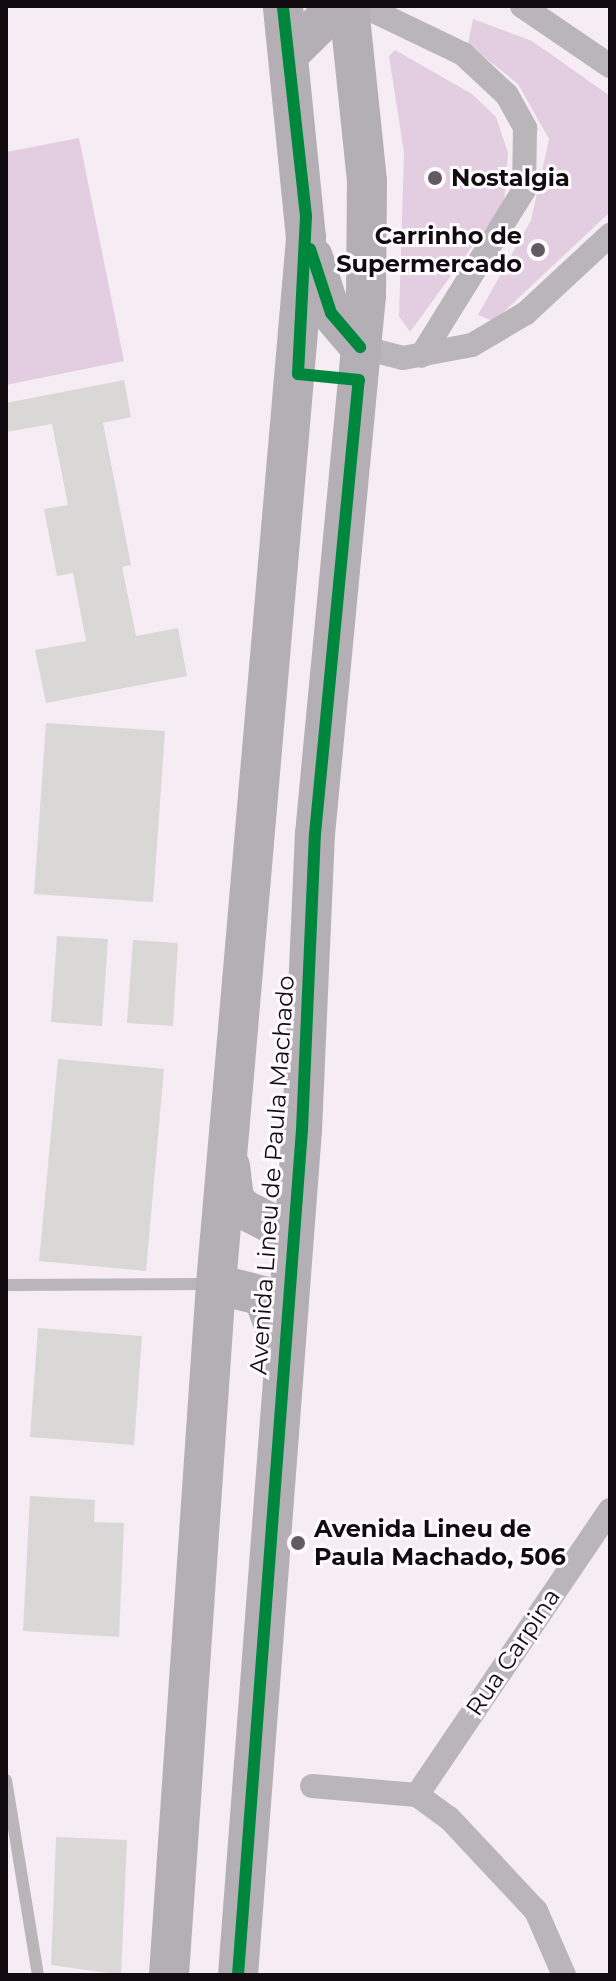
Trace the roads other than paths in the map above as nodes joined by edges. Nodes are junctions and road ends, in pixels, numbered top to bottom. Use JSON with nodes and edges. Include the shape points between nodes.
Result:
{"nodes":[{"id":1,"x":283,"y":6,"type":"edge"},
{"id":2,"x":338,"y":6,"type":"edge"},
{"id":3,"x":349,"y":6,"type":"edge"},
{"id":4,"x":363,"y":6,"type":"edge"},
{"id":5,"x":522,"y":6,"type":"edge"},
{"id":6,"x":291,"y":52,"type":"junction"},
{"id":7,"x":610,"y":66,"type":"edge"},
{"id":8,"x":610,"y":235,"type":"edge"},
{"id":9,"x":306,"y":238,"type":"junction"},
{"id":10,"x":360,"y":347,"type":"junction"},
{"id":11,"x":421,"y":356,"type":"junction"},
{"id":12,"x":229,"y":1122,"type":"junction"},
{"id":13,"x":293,"y":1221,"type":"junction"},
{"id":14,"x":216,"y":1284,"type":"junction"},
{"id":15,"x":6,"y":1285,"type":"edge"},
{"id":16,"x":281,"y":1345,"type":"junction"},
{"id":17,"x":610,"y":1510,"type":"edge"},
{"id":18,"x":6,"y":1780,"type":"edge"},
{"id":19,"x":312,"y":1786,"type":"dead end"},
{"id":20,"x":417,"y":1795,"type":"junction"},
{"id":21,"x":38,"y":1975,"type":"edge"},
{"id":22,"x":169,"y":1975,"type":"edge"},
{"id":23,"x":238,"y":1975,"type":"edge"},
{"id":24,"x":564,"y":1975,"type":"edge"}],
"edges":[{"from":1,"to":6,"type":"highway","name":"Avenida Lineu de Paula Machado"},
{"from":2,"to":6,"type":"highway"},
{"from":3,"to":10,"type":"highway","name":"Avenida Lineu de Paula Machado","via":[[367,181]]},
{"from":4,"to":11,"type":"street","via":[[463,54],[507,95],[525,128],[524,190]]},
{"from":5,"to":7,"type":"street"},
{"from":6,"to":9,"type":"highway","name":"Avenida Lineu de Paula Machado"},
{"from":8,"to":11,"type":"street","via":[[501,330],[472,345]]},
{"from":9,"to":10,"type":"highway","via":[[331,313]]},
{"from":9,"to":12,"type":"highway","name":"Avenida Lineu de Paula Machado"},
{"from":10,"to":11,"type":"street","via":[[377,357]]},
{"from":10,"to":13,"type":"highway","name":"Avenida Lineu de Paula Machado","via":[[315,834]]},
{"from":12,"to":13,"type":"highway","via":[[234,1199],[257,1219]]},
{"from":12,"to":14,"type":"highway","name":"Avenida Lineu de Paula Machado"},
{"from":13,"to":16,"type":"highway","name":"Avenida Lineu de Paula Machado"},
{"from":14,"to":15,"type":"lane"},
{"from":14,"to":16,"type":"highway","via":[[263,1296]]},
{"from":14,"to":22,"type":"highway","name":"Avenida Lineu de Paula Machado"},
{"from":16,"to":23,"type":"highway","name":"Avenida Lineu de Paula Machado"},
{"from":17,"to":20,"type":"street","name":"Rua Carpina"},
{"from":18,"to":21,"type":"lane"},
{"from":19,"to":20,"type":"street"},
{"from":20,"to":24,"type":"street","via":[[467,1836],[536,1911]]}]}
